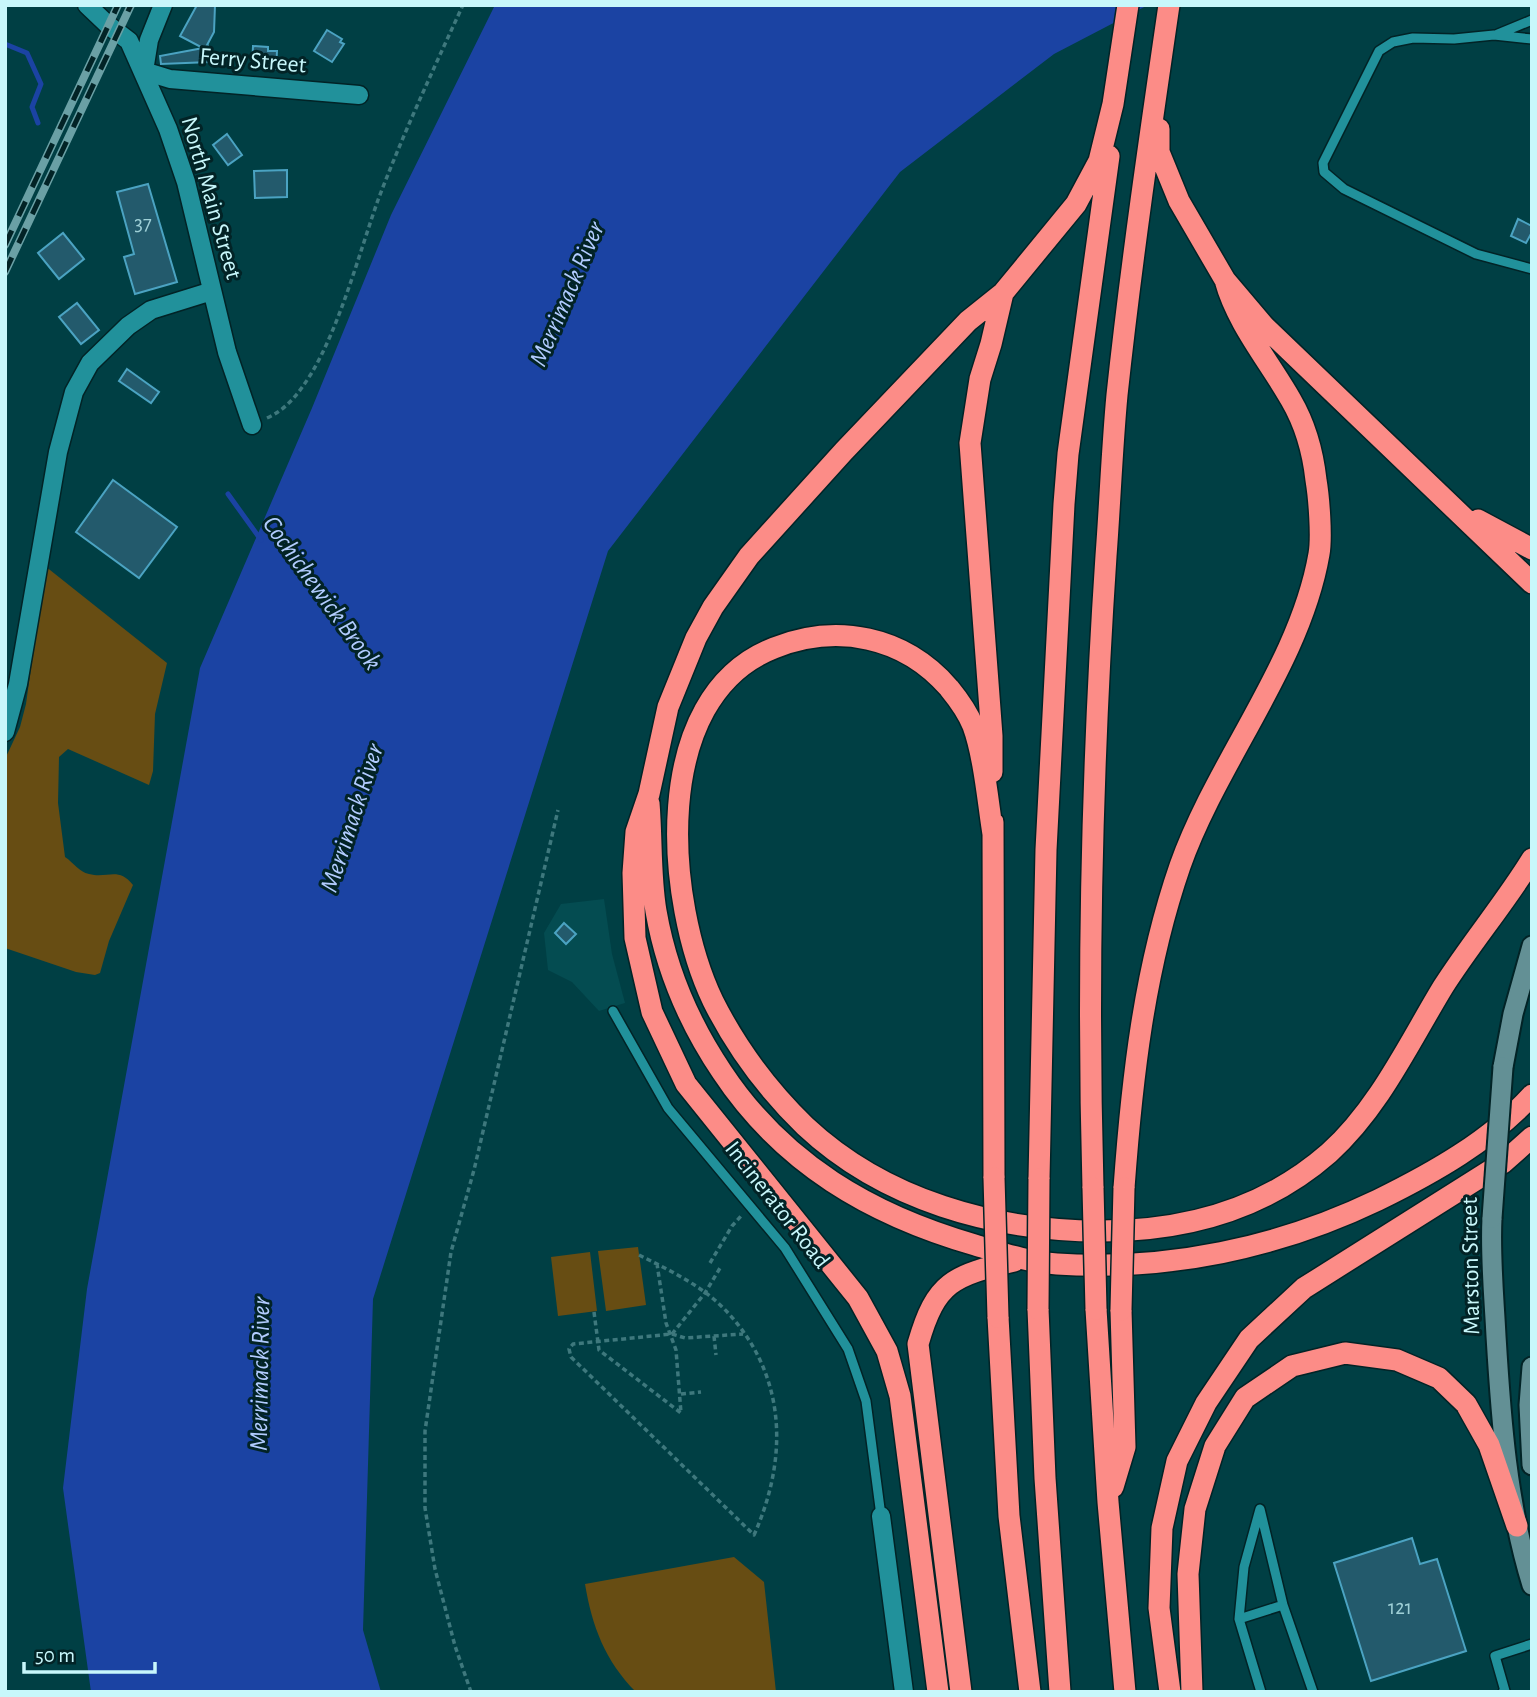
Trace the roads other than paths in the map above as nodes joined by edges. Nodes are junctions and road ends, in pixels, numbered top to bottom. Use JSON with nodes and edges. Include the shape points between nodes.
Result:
{"nodes":[{"id":1,"x":87,"y":5,"type":"edge"},
{"id":2,"x":163,"y":5,"type":"edge"},
{"id":3,"x":1130,"y":5,"type":"edge"},
{"id":4,"x":1169,"y":5,"type":"edge"},
{"id":5,"x":1532,"y":20,"type":"edge"},
{"id":6,"x":1494,"y":35,"type":"junction"},
{"id":7,"x":1532,"y":38,"type":"edge"},
{"id":8,"x":144,"y":71,"type":"junction"},
{"id":9,"x":359,"y":95,"type":"dead end"},
{"id":10,"x":1532,"y":269,"type":"edge"},
{"id":11,"x":1225,"y":280,"type":"junction"},
{"id":12,"x":212,"y":291,"type":"junction"},
{"id":13,"x":1003,"y":293,"type":"junction"},
{"id":14,"x":252,"y":425,"type":"road end"},
{"id":15,"x":1451,"y":505,"type":"junction"},
{"id":16,"x":1532,"y":549,"type":"edge"},
{"id":17,"x":1532,"y":583,"type":"edge"},
{"id":18,"x":5,"y":732,"type":"edge"},
{"id":19,"x":649,"y":794,"type":"junction"},
{"id":20,"x":993,"y":834,"type":"junction"},
{"id":21,"x":1532,"y":859,"type":"edge"},
{"id":22,"x":1532,"y":946,"type":"edge"},
{"id":23,"x":613,"y":1012,"type":"dead end"},
{"id":24,"x":1532,"y":1095,"type":"edge"},
{"id":25,"x":1532,"y":1137,"type":"edge"},
{"id":26,"x":1023,"y":1259,"type":"junction"},
{"id":27,"x":1498,"y":1364,"type":"junction"},
{"id":28,"x":1532,"y":1367,"type":"edge"},
{"id":29,"x":1530,"y":1418,"type":"edge"},
{"id":30,"x":1532,"y":1465,"type":"edge"},
{"id":31,"x":1108,"y":1502,"type":"junction"},
{"id":32,"x":881,"y":1516,"type":"joint"},
{"id":33,"x":1517,"y":1526,"type":"junction"},
{"id":34,"x":1532,"y":1585,"type":"edge"},
{"id":35,"x":1283,"y":1605,"type":"junction"},
{"id":36,"x":1239,"y":1619,"type":"junction"},
{"id":37,"x":1532,"y":1644,"type":"edge"},
{"id":38,"x":1504,"y":1691,"type":"edge"},
{"id":39,"x":904,"y":1692,"type":"edge"},
{"id":40,"x":938,"y":1692,"type":"edge"},
{"id":41,"x":961,"y":1692,"type":"edge"},
{"id":42,"x":1030,"y":1692,"type":"edge"},
{"id":43,"x":1060,"y":1692,"type":"edge"},
{"id":44,"x":1125,"y":1692,"type":"edge"},
{"id":45,"x":1170,"y":1692,"type":"edge"},
{"id":46,"x":1192,"y":1692,"type":"edge"},
{"id":47,"x":1261,"y":1692,"type":"edge"},
{"id":48,"x":1313,"y":1692,"type":"edge"}],
"edges":[{"from":1,"to":8,"type":"street","name":"North Main Street","via":[[129,41]]},
{"from":2,"to":8,"type":"street","via":[[149,40]]},
{"from":3,"to":13,"type":"highway","via":[[1099,161],[1076,204]]},
{"from":3,"to":43,"type":"highway","bridge":true,"via":[[1068,454],[1045,864],[1038,1309]]},
{"from":4,"to":11,"type":"highway","via":[[1157,89],[1159,152],[1179,201]]},
{"from":4,"to":31,"type":"highway","bridge":true,"via":[[1117,397],[1098,684],[1090,1074],[1096,1309]]},
{"from":5,"to":6,"type":"lane"},
{"from":6,"to":7,"type":"lane"},
{"from":6,"to":10,"type":"lane","via":[[1413,38],[1379,51],[1323,163],[1324,173],[1344,189],[1476,254]]},
{"from":8,"to":9,"type":"street","name":"Ferry Street","via":[[170,79]]},
{"from":8,"to":12,"type":"street","name":"North Main Street","via":[[182,169]]},
{"from":11,"to":15,"type":"highway","via":[[1264,326]]},
{"from":11,"to":31,"type":"highway","bridge":true,"via":[[1231,302],[1293,402],[1304,430],[1317,482],[1320,551],[1309,598],[1282,660],[1225,767],[1180,866],[1148,981],[1131,1097],[1125,1188],[1121,1310],[1125,1447]]},
{"from":12,"to":14,"type":"street","name":"North Main Street"},
{"from":12,"to":18,"type":"street","via":[[139,318],[90,363],[74,392],[58,452],[18,684]]},
{"from":13,"to":19,"type":"highway","via":[[968,321],[749,556],[696,638],[668,707]]},
{"from":13,"to":20,"type":"highway","via":[[980,379],[970,443],[992,736]]},
{"from":15,"to":16,"type":"highway"},
{"from":15,"to":17,"type":"highway"},
{"from":19,"to":26,"type":"highway","via":[[656,910],[673,979],[731,1085],[805,1163],[865,1201],[929,1231]]},
{"from":19,"to":40,"type":"highway","via":[[636,832],[633,873],[635,938],[652,1012],[686,1084],[858,1298],[887,1351],[900,1396]]},
{"from":20,"to":21,"type":"highway","via":[[973,725],[935,672],[909,653],[879,641],[848,635],[795,641],[748,662],[724,684],[696,730],[683,772],[678,826],[686,921],[712,998],[733,1037],[780,1100],[830,1146],[872,1175],[913,1195],[974,1215],[1061,1230],[1146,1230],[1202,1220],[1268,1194],[1329,1153],[1375,1099],[1473,941]]},
{"from":20,"to":42,"type":"highway","bridge":true,"via":[[998,1317],[1009,1516]]},
{"from":22,"to":27,"type":"main road","name":"Marston Street","bridge":true,"via":[[1503,1066],[1490,1252]]},
{"from":23,"to":32,"type":"lane","name":"Incinerator Road","via":[[668,1108],[785,1248],[848,1349],[866,1401]]},
{"from":24,"to":26,"type":"highway","via":[[1519,1110],[1446,1163],[1352,1212],[1280,1238],[1210,1256],[1156,1263],[1055,1264]]},
{"from":25,"to":45,"type":"highway","via":[[1504,1162],[1304,1288],[1248,1339],[1206,1403],[1177,1461],[1162,1528],[1159,1608]]},
{"from":26,"to":41,"type":"highway","via":[[975,1270],[945,1287],[927,1314],[918,1344]]},
{"from":27,"to":29,"type":"main road","via":[[1512,1401]]},
{"from":27,"to":33,"type":"main road","name":"Marston Street","via":[[1501,1423]]},
{"from":28,"to":29,"type":"main road"},
{"from":29,"to":30,"type":"main road"},
{"from":31,"to":44,"type":"highway"},
{"from":32,"to":39,"type":"street","name":"Incinerator Road"},
{"from":33,"to":34,"type":"main road","name":"Marston Street"},
{"from":33,"to":46,"type":"highway","via":[[1489,1445],[1466,1404],[1439,1378],[1397,1360],[1345,1353],[1292,1366],[1245,1398],[1215,1446],[1195,1509],[1188,1574]]},
{"from":35,"to":36,"type":"lane"},
{"from":35,"to":36,"type":"lane","via":[[1260,1509],[1244,1567]]},
{"from":35,"to":48,"type":"lane"},
{"from":36,"to":47,"type":"lane"},
{"from":37,"to":38,"type":"lane","via":[[1495,1656]]}]}
